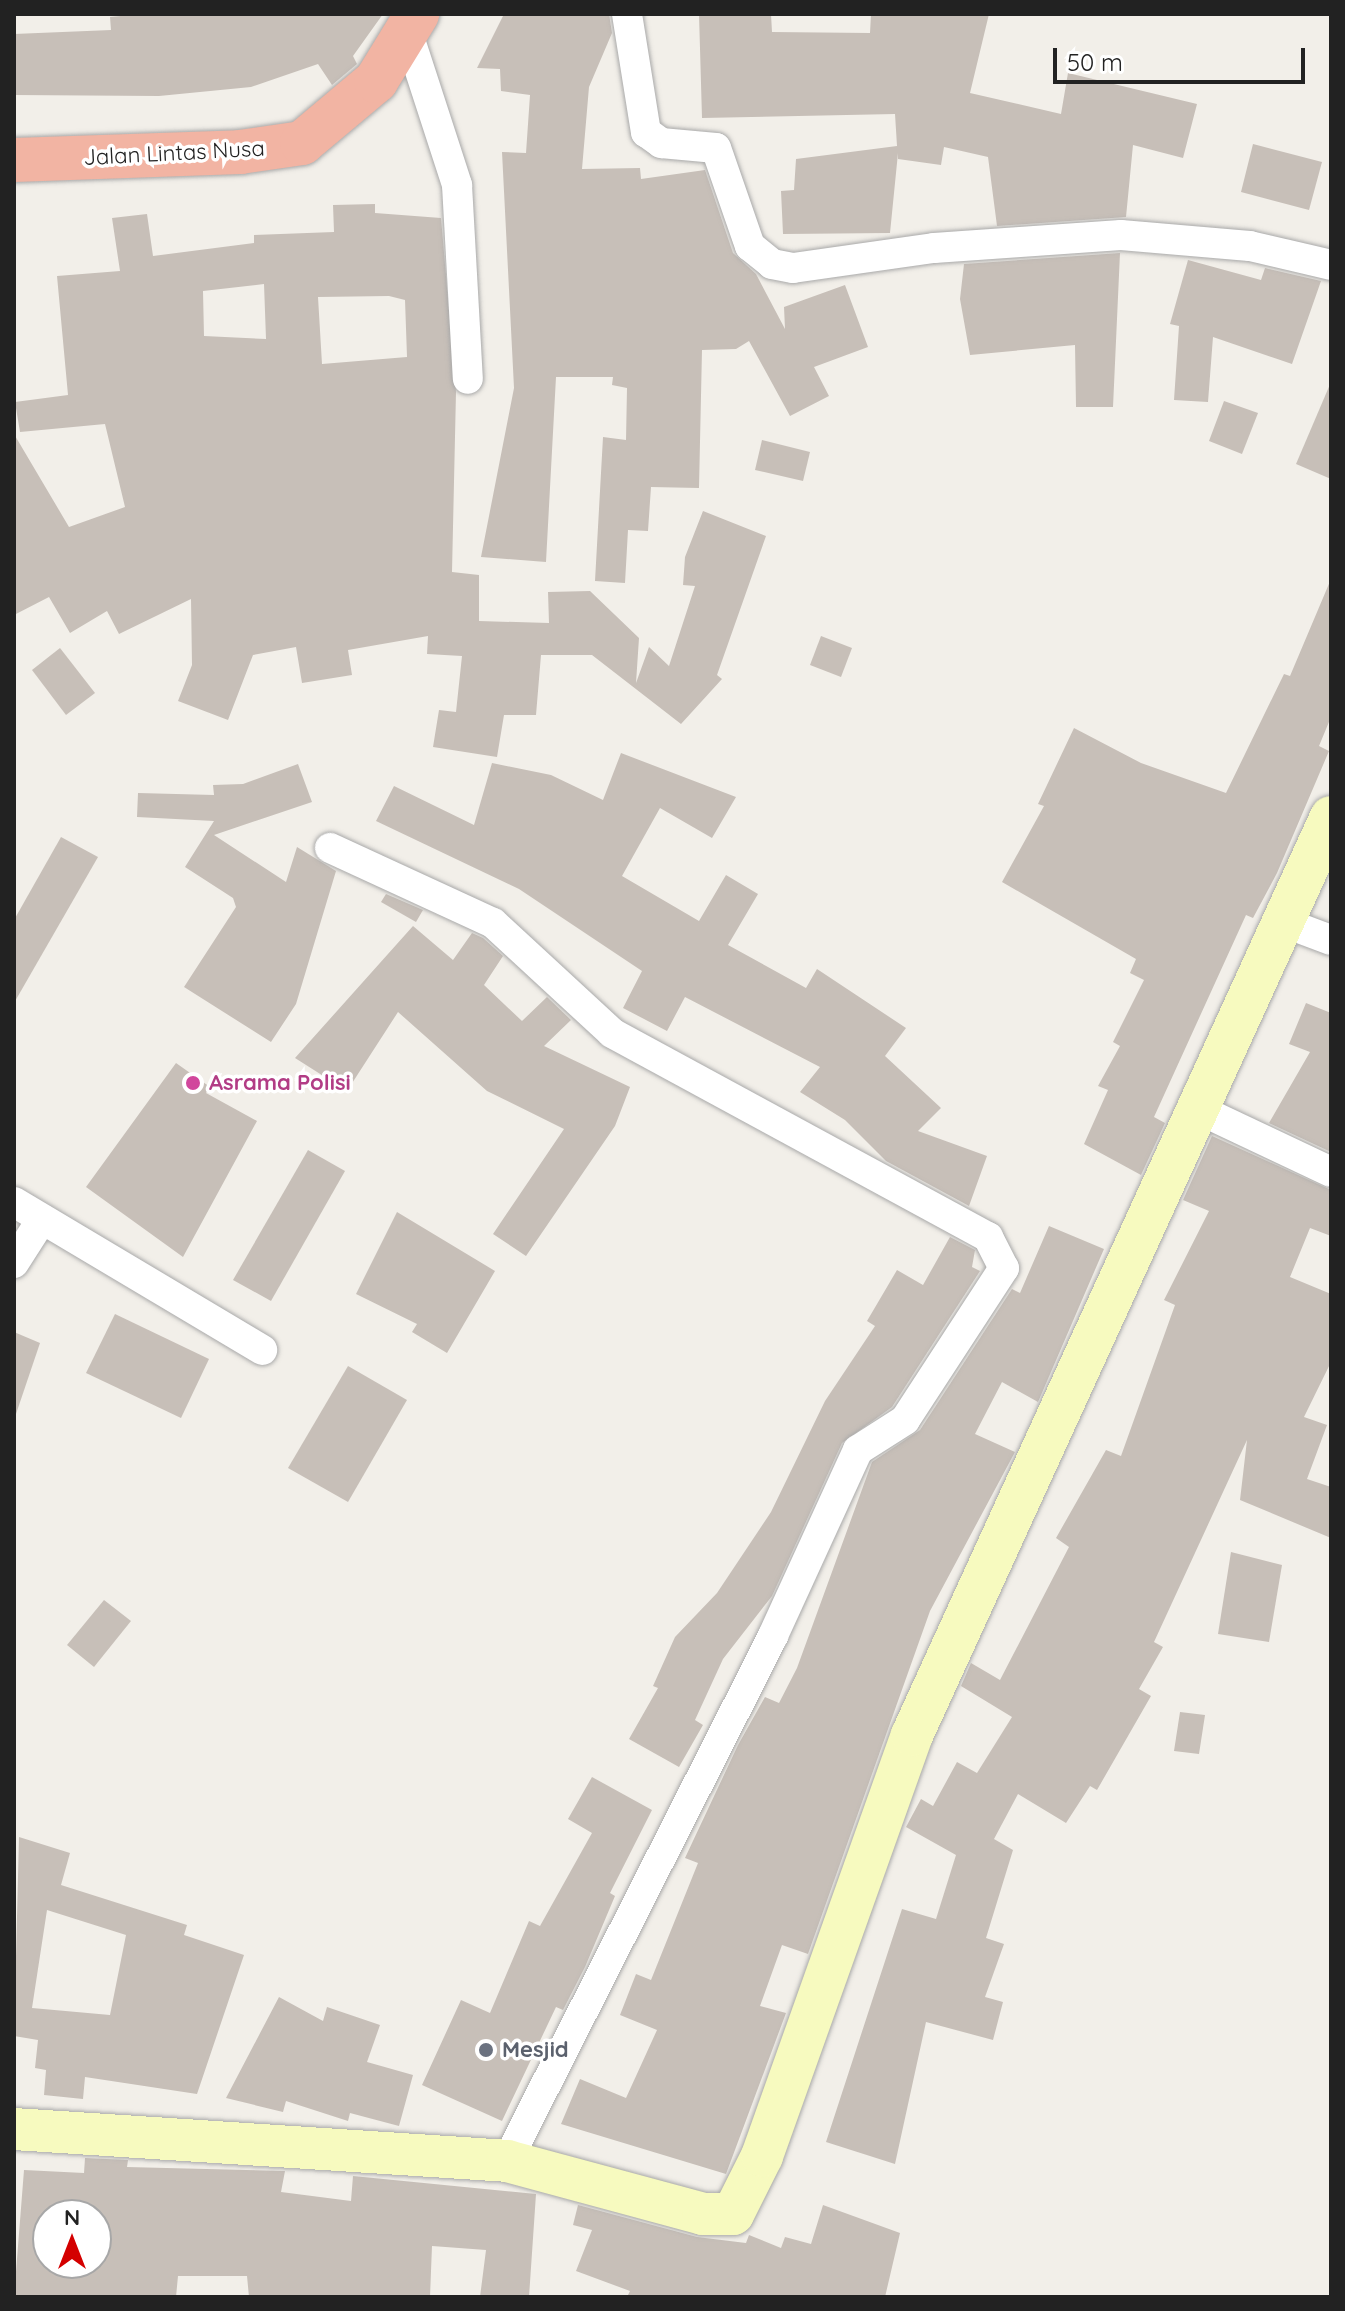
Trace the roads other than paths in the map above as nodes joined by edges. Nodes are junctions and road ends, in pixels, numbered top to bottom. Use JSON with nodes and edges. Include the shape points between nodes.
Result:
{"nodes":[{"id":1,"x":627,"y":14,"type":"edge"},
{"id":2,"x":413,"y":26,"type":"edge"},
{"id":3,"x":14,"y":160,"type":"edge"},
{"id":4,"x":1331,"y":265,"type":"edge"},
{"id":5,"x":468,"y":379,"type":"dead end"},
{"id":6,"x":1331,"y":817,"type":"edge"},
{"id":7,"x":330,"y":848,"type":"dead end"},
{"id":8,"x":1283,"y":922,"type":"junction"},
{"id":9,"x":1331,"y":940,"type":"edge"},
{"id":10,"x":1200,"y":1110,"type":"junction"},
{"id":11,"x":1331,"y":1172,"type":"edge"},
{"id":12,"x":14,"y":1202,"type":"edge"},
{"id":13,"x":42,"y":1219,"type":"junction"},
{"id":14,"x":14,"y":1263,"type":"edge"},
{"id":15,"x":262,"y":1350,"type":"dead end"},
{"id":16,"x":14,"y":2129,"type":"edge"},
{"id":17,"x":507,"y":2161,"type":"junction"}],
"edges":[{"from":1,"to":4,"type":"street","via":[[646,132],[661,143],[716,148],[750,246],[772,264],[793,268],[934,248],[1121,235],[1250,246]]},
{"from":2,"to":3,"type":"highway","name":"Jalan Lintas Nusa","via":[[345,113],[302,143],[240,152]]},
{"from":2,"to":5,"type":"street","via":[[457,185]]},
{"from":6,"to":8,"type":"main road"},
{"from":7,"to":17,"type":"street","via":[[493,923],[612,1033],[988,1237],[1004,1268],[905,1420],[858,1450],[773,1636]]},
{"from":8,"to":9,"type":"street"},
{"from":8,"to":10,"type":"main road"},
{"from":10,"to":11,"type":"street"},
{"from":10,"to":17,"type":"main road","via":[[912,1735],[744,2198],[733,2214],[717,2216]]},
{"from":12,"to":13,"type":"street"},
{"from":13,"to":14,"type":"street"},
{"from":13,"to":15,"type":"street"},
{"from":16,"to":17,"type":"main road"}]}
